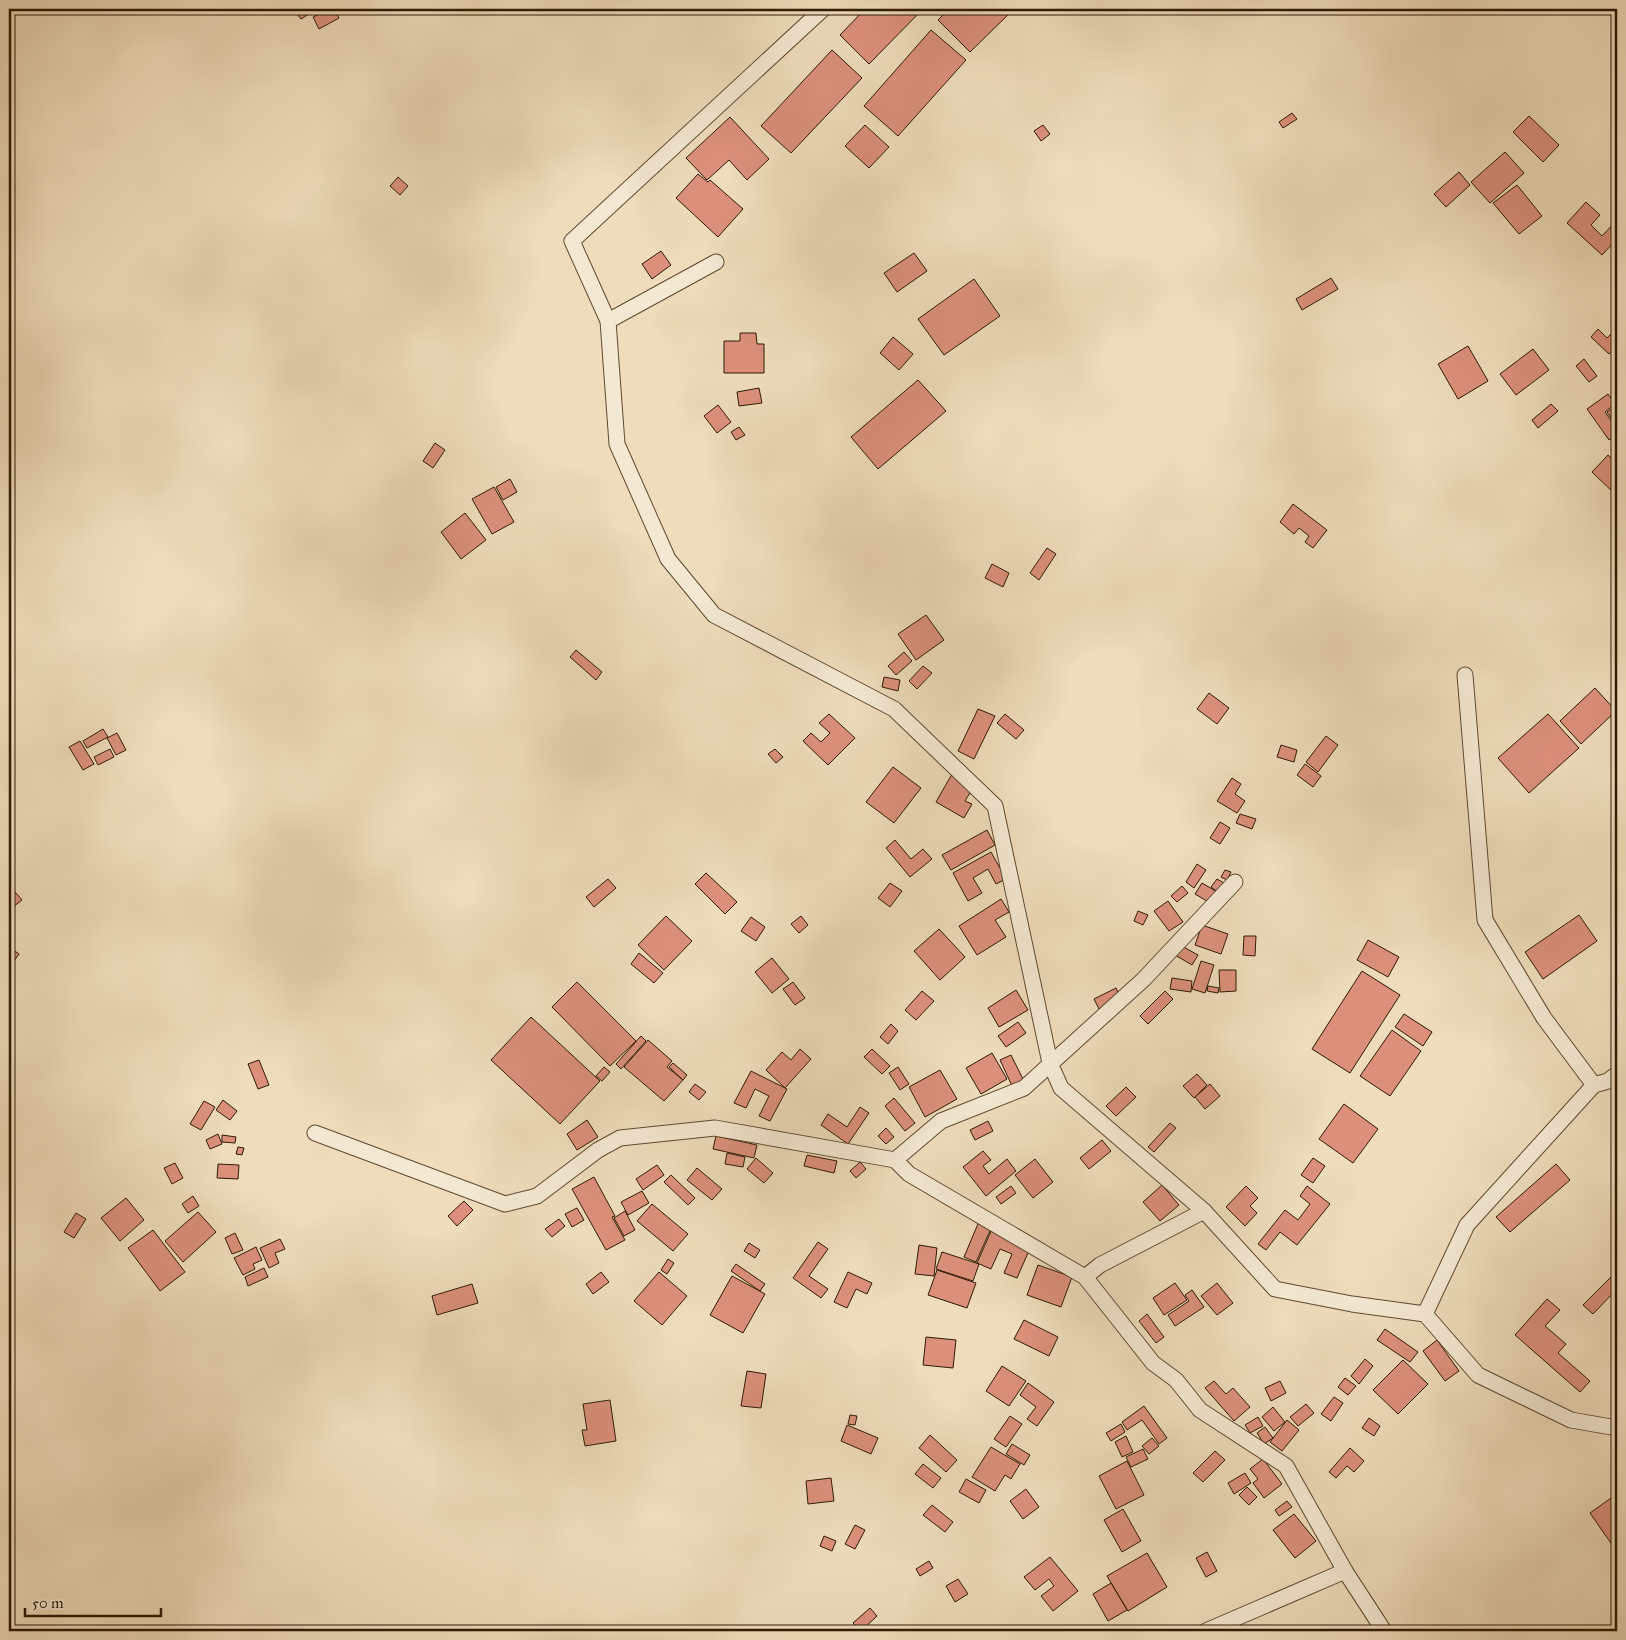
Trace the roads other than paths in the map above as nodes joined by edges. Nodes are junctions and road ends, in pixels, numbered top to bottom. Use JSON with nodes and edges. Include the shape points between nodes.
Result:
{"nodes":[{"id":1,"x":823,"y":9,"type":"edge"},
{"id":2,"x":716,"y":262,"type":"dead end"},
{"id":3,"x":608,"y":321,"type":"junction"},
{"id":4,"x":1465,"y":675,"type":"dead end"},
{"id":5,"x":1235,"y":882,"type":"dead end"},
{"id":6,"x":1050,"y":1063,"type":"junction"},
{"id":7,"x":1617,"y":1074,"type":"edge"},
{"id":8,"x":1594,"y":1085,"type":"junction"},
{"id":9,"x":315,"y":1133,"type":"dead end"},
{"id":10,"x":895,"y":1160,"type":"junction"},
{"id":11,"x":1204,"y":1211,"type":"junction"},
{"id":12,"x":1085,"y":1276,"type":"junction"},
{"id":13,"x":1424,"y":1314,"type":"junction"},
{"id":14,"x":1617,"y":1428,"type":"edge"},
{"id":15,"x":1345,"y":1571,"type":"junction"},
{"id":16,"x":1206,"y":1631,"type":"edge"},
{"id":17,"x":1384,"y":1631,"type":"edge"}],
"edges":[{"from":1,"to":3,"type":"street","via":[[572,241]]},
{"from":2,"to":3,"type":"street"},
{"from":3,"to":6,"type":"street","via":[[617,444],[668,559],[714,615],[894,709],[995,806]]},
{"from":4,"to":8,"type":"street","via":[[1485,920],[1544,1018]]},
{"from":5,"to":6,"type":"street","via":[[1144,979]]},
{"from":6,"to":10,"type":"street","via":[[1024,1088],[941,1121]]},
{"from":6,"to":11,"type":"street","via":[[1061,1088]]},
{"from":7,"to":8,"type":"street"},
{"from":8,"to":13,"type":"street","via":[[1467,1225]]},
{"from":9,"to":10,"type":"street","via":[[505,1204],[537,1196],[598,1150],[620,1138],[715,1128]]},
{"from":10,"to":12,"type":"street","via":[[909,1174]]},
{"from":11,"to":12,"type":"street"},
{"from":11,"to":13,"type":"street","via":[[1275,1289]]},
{"from":12,"to":15,"type":"street","via":[[1153,1363],[1176,1380],[1200,1410],[1286,1466]]},
{"from":13,"to":14,"type":"street","via":[[1478,1375],[1571,1420]]},
{"from":15,"to":16,"type":"street"},
{"from":15,"to":17,"type":"street"}]}
